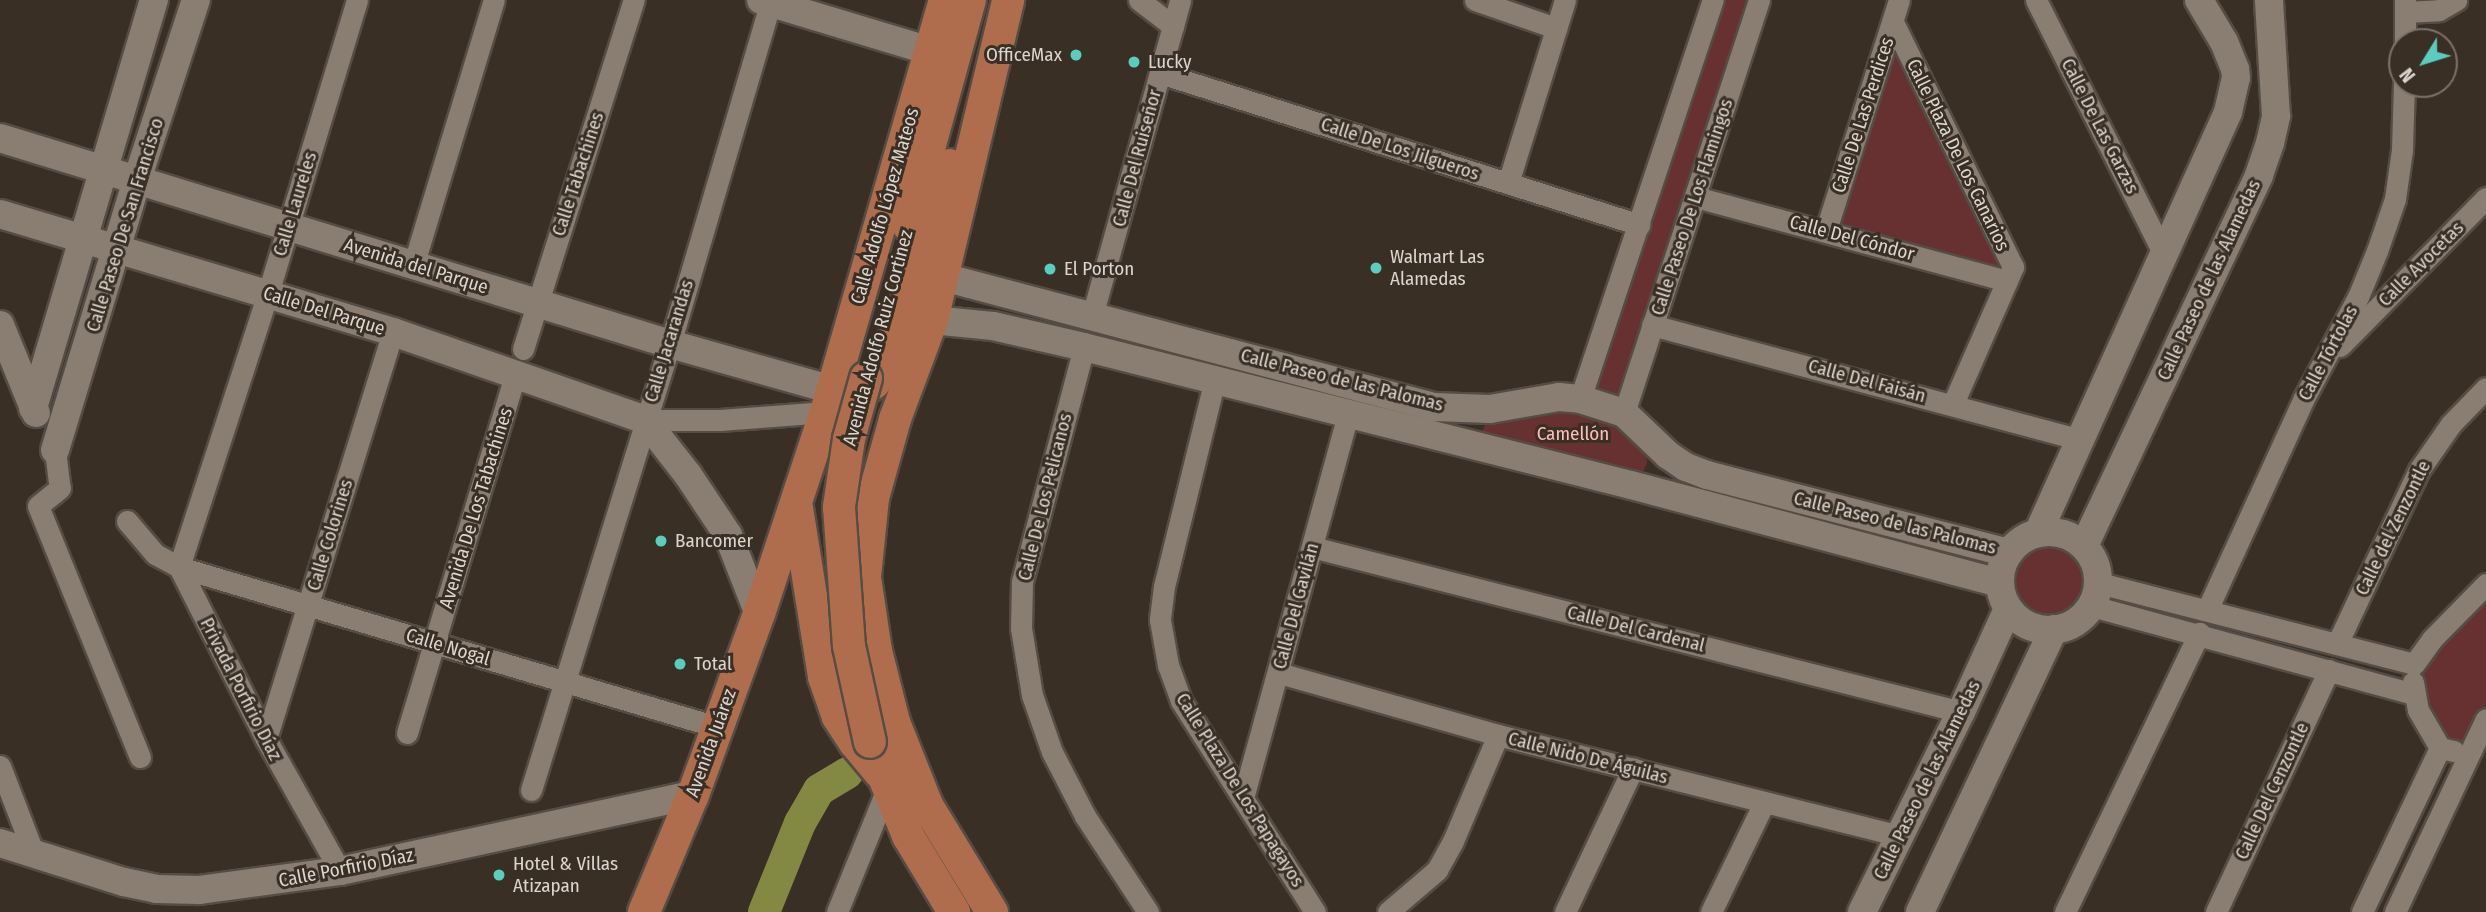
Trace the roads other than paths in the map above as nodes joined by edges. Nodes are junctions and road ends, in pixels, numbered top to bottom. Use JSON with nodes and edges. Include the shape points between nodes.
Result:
{"nodes":[{"id":1,"x":154,"y":0,"type":"edge"},
{"id":2,"x":196,"y":0,"type":"edge"},
{"id":3,"x":357,"y":0,"type":"edge"},
{"id":4,"x":494,"y":0,"type":"edge"},
{"id":5,"x":634,"y":0,"type":"edge"},
{"id":6,"x":945,"y":0,"type":"edge"},
{"id":7,"x":970,"y":0,"type":"edge"},
{"id":8,"x":1139,"y":0,"type":"edge"},
{"id":9,"x":1180,"y":0,"type":"edge"},
{"id":10,"x":1475,"y":0,"type":"edge"},
{"id":11,"x":1564,"y":0,"type":"edge"},
{"id":12,"x":1713,"y":0,"type":"edge"},
{"id":13,"x":1759,"y":0,"type":"edge"},
{"id":14,"x":1899,"y":0,"type":"edge"},
{"id":15,"x":2036,"y":0,"type":"edge"},
{"id":16,"x":2199,"y":0,"type":"edge"},
{"id":17,"x":2269,"y":0,"type":"edge"},
{"id":18,"x":2456,"y":0,"type":"edge"},
{"id":19,"x":767,"y":1,"type":"edge"},
{"id":20,"x":1009,"y":1,"type":"edge"},
{"id":21,"x":2405,"y":6,"type":"edge"},
{"id":22,"x":1893,"y":22,"type":"junction"},
{"id":23,"x":1173,"y":26,"type":"junction"},
{"id":24,"x":1556,"y":28,"type":"junction"},
{"id":25,"x":2405,"y":28,"type":"edge"},
{"id":26,"x":930,"y":51,"type":"junction"},
{"id":27,"x":993,"y":57,"type":"junction"},
{"id":28,"x":1160,"y":72,"type":"junction"},
{"id":29,"x":2274,"y":77,"type":"junction"},
{"id":30,"x":2236,"y":78,"type":"junction"},
{"id":31,"x":2404,"y":98,"type":"edge"},
{"id":32,"x":0,"y":138,"type":"edge"},
{"id":33,"x":102,"y":169,"type":"junction"},
{"id":34,"x":137,"y":180,"type":"junction"},
{"id":35,"x":1508,"y":183,"type":"junction"},
{"id":36,"x":1696,"y":197,"type":"junction"},
{"id":37,"x":2486,"y":198,"type":"edge"},
{"id":38,"x":0,"y":214,"type":"edge"},
{"id":39,"x":1640,"y":225,"type":"junction"},
{"id":40,"x":288,"y":228,"type":"junction"},
{"id":41,"x":1826,"y":230,"type":"junction"},
{"id":42,"x":81,"y":240,"type":"junction"},
{"id":43,"x":117,"y":250,"type":"junction"},
{"id":44,"x":2163,"y":253,"type":"junction"},
{"id":45,"x":413,"y":266,"type":"junction"},
{"id":46,"x":943,"y":278,"type":"junction"},
{"id":47,"x":2007,"y":281,"type":"junction"},
{"id":48,"x":999,"y":291,"type":"junction"},
{"id":49,"x":268,"y":293,"type":"junction"},
{"id":50,"x":538,"y":302,"type":"junction"},
{"id":51,"x":1092,"y":316,"type":"junction"},
{"id":52,"x":932,"y":320,"type":"junction"},
{"id":53,"x":0,"y":325,"type":"edge"},
{"id":54,"x":1652,"y":325,"type":"junction"},
{"id":55,"x":993,"y":326,"type":"junction"},
{"id":56,"x":393,"y":332,"type":"junction"},
{"id":57,"x":670,"y":344,"type":"junction"},
{"id":58,"x":1084,"y":347,"type":"junction"},
{"id":59,"x":2326,"y":360,"type":"junction"},
{"id":60,"x":520,"y":361,"type":"junction"},
{"id":61,"x":1215,"y":379,"type":"junction"},
{"id":62,"x":2486,"y":388,"type":"edge"},
{"id":63,"x":1580,"y":399,"type":"junction"},
{"id":64,"x":829,"y":401,"type":"junction"},
{"id":65,"x":1953,"y":404,"type":"junction"},
{"id":66,"x":33,"y":408,"type":"junction"},
{"id":67,"x":1490,"y":409,"type":"junction"},
{"id":68,"x":1348,"y":415,"type":"junction"},
{"id":69,"x":645,"y":420,"type":"junction"},
{"id":70,"x":1630,"y":421,"type":"junction"},
{"id":71,"x":2081,"y":440,"type":"junction"},
{"id":72,"x":55,"y":450,"type":"junction"},
{"id":73,"x":1491,"y":451,"type":"junction"},
{"id":74,"x":1631,"y":485,"type":"junction"},
{"id":75,"x":795,"y":499,"type":"junction"},
{"id":76,"x":127,"y":521,"type":"dead end"},
{"id":77,"x":2038,"y":533,"type":"junction"},
{"id":78,"x":2084,"y":546,"type":"junction"},
{"id":79,"x":1312,"y":547,"type":"junction"},
{"id":80,"x":2009,"y":553,"type":"junction"},
{"id":81,"x":179,"y":567,"type":"junction"},
{"id":82,"x":865,"y":577,"type":"junction"},
{"id":83,"x":807,"y":578,"type":"junction"},
{"id":84,"x":2485,"y":586,"type":"edge"},
{"id":85,"x":2096,"y":594,"type":"junction"},
{"id":86,"x":2004,"y":596,"type":"junction"},
{"id":87,"x":308,"y":604,"type":"junction"},
{"id":88,"x":2207,"y":610,"type":"junction"},
{"id":89,"x":759,"y":614,"type":"junction"},
{"id":90,"x":2054,"y":629,"type":"junction"},
{"id":91,"x":2199,"y":633,"type":"junction"},
{"id":92,"x":435,"y":644,"type":"junction"},
{"id":93,"x":2337,"y":644,"type":"junction"},
{"id":94,"x":2414,"y":664,"type":"junction"},
{"id":95,"x":2329,"y":670,"type":"junction"},
{"id":96,"x":1279,"y":673,"type":"junction"},
{"id":97,"x":564,"y":681,"type":"junction"},
{"id":98,"x":2413,"y":694,"type":"junction"},
{"id":99,"x":1961,"y":712,"type":"junction"},
{"id":100,"x":2486,"y":719,"type":"edge"},
{"id":101,"x":717,"y":727,"type":"junction"},
{"id":102,"x":407,"y":733,"type":"dead end"},
{"id":103,"x":1498,"y":735,"type":"junction"},
{"id":104,"x":266,"y":739,"type":"junction"},
{"id":105,"x":2473,"y":746,"type":"junction"},
{"id":106,"x":2440,"y":748,"type":"junction"},
{"id":107,"x":140,"y":757,"type":"dead end"},
{"id":108,"x":0,"y":766,"type":"edge"},
{"id":109,"x":1633,"y":768,"type":"junction"},
{"id":110,"x":884,"y":781,"type":"junction"},
{"id":111,"x":531,"y":790,"type":"dead end"},
{"id":112,"x":693,"y":795,"type":"junction"},
{"id":113,"x":1243,"y":798,"type":"junction"},
{"id":114,"x":1764,"y":803,"type":"junction"},
{"id":115,"x":1899,"y":836,"type":"junction"},
{"id":116,"x":0,"y":843,"type":"edge"},
{"id":117,"x":34,"y":854,"type":"junction"},
{"id":118,"x":340,"y":871,"type":"junction"},
{"id":119,"x":644,"y":912,"type":"edge"},
{"id":120,"x":837,"y":912,"type":"edge"},
{"id":121,"x":954,"y":912,"type":"edge"},
{"id":122,"x":992,"y":912,"type":"edge"},
{"id":123,"x":1147,"y":912,"type":"edge"},
{"id":124,"x":1315,"y":912,"type":"edge"},
{"id":125,"x":1388,"y":912,"type":"edge"},
{"id":126,"x":1565,"y":912,"type":"edge"},
{"id":127,"x":1711,"y":912,"type":"edge"},
{"id":128,"x":1862,"y":912,"type":"edge"},
{"id":129,"x":1920,"y":912,"type":"edge"},
{"id":130,"x":2065,"y":912,"type":"edge"},
{"id":131,"x":2216,"y":912,"type":"edge"},
{"id":132,"x":2362,"y":912,"type":"edge"},
{"id":133,"x":2395,"y":912,"type":"edge"}],
"edges":[{"from":1,"to":33,"type":"street","name":"Calle Paseo De San Francisco"},
{"from":2,"to":34,"type":"street","name":"Calle Paseo De San Francisco"},
{"from":3,"to":40,"type":"street","name":"Calle Laureles"},
{"from":4,"to":45,"type":"street"},
{"from":5,"to":50,"type":"street","name":"Calle Tabachines"},
{"from":6,"to":26,"type":"main road","name":"Calle Adolfo López Mateos"},
{"from":7,"to":110,"type":"main road","name":"Avenida Adolfo Ruiz Cortinez","bridge":true,"via":[[849,439],[839,507],[849,646],[870,742]]},
{"from":8,"to":23,"type":"street"},
{"from":9,"to":23,"type":"street","name":"Calle Del Ruiseñor"},
{"from":10,"to":24,"type":"street"},
{"from":11,"to":24,"type":"street"},
{"from":12,"to":39,"type":"street"},
{"from":13,"to":36,"type":"street","name":"Calle Paseo De Los Flamingos"},
{"from":14,"to":22,"type":"street","name":"Calle De Las Perdices"},
{"from":15,"to":44,"type":"street","name":"Calle De Las Garzas"},
{"from":16,"to":30,"type":"street","via":[[2224,42]]},
{"from":17,"to":29,"type":"street","name":"Calle Paseo de las Alamedas"},
{"from":18,"to":21,"type":"street","via":[[2439,10]]},
{"from":19,"to":26,"type":"street"},
{"from":19,"to":57,"type":"street","name":"Calle Jacarandas"},
{"from":20,"to":27,"type":"main road"},
{"from":21,"to":25,"type":"street"},
{"from":22,"to":41,"type":"street","name":"Calle De Las Perdices"},
{"from":22,"to":47,"type":"street","name":"Calle Plaza De Los Canarios","via":[[2013,267]]},
{"from":23,"to":28,"type":"street","name":"Calle Del Ruiseñor"},
{"from":24,"to":35,"type":"street"},
{"from":26,"to":64,"type":"main road","name":"Calle Adolfo López Mateos"},
{"from":27,"to":46,"type":"main road"},
{"from":27,"to":64,"type":"main road","via":[[943,181],[886,367],[855,399]]},
{"from":28,"to":35,"type":"street","name":"Calle De Los Jilgueros"},
{"from":28,"to":51,"type":"street","name":"Calle Del Ruiseñor"},
{"from":29,"to":30,"type":"street"},
{"from":29,"to":78,"type":"street","name":"Calle Paseo de las Alamedas","via":[[2276,116],[2259,175]]},
{"from":30,"to":44,"type":"street","via":[[2228,112]]},
{"from":31,"to":59,"type":"street","name":"Calle Tórtolas","via":[[2395,199],[2358,297]]},
{"from":32,"to":33,"type":"street","name":"Avenida del Parque"},
{"from":33,"to":34,"type":"street","name":"Avenida del Parque"},
{"from":33,"to":42,"type":"street","name":"Calle Paseo De San Francisco"},
{"from":34,"to":40,"type":"street","name":"Avenida del Parque"},
{"from":34,"to":43,"type":"street","name":"Calle Paseo De San Francisco"},
{"from":35,"to":39,"type":"street","name":"Calle De Los Jilgueros"},
{"from":36,"to":41,"type":"street","name":"Calle Del Cóndor"},
{"from":36,"to":54,"type":"street","name":"Calle Paseo De Los Flamingos"},
{"from":37,"to":59,"type":"street","name":"Calle Avocetas"},
{"from":38,"to":42,"type":"street","name":"Calle Del Parque"},
{"from":39,"to":63,"type":"street"},
{"from":40,"to":45,"type":"street","name":"Avenida del Parque"},
{"from":40,"to":49,"type":"street","name":"Calle Laureles"},
{"from":41,"to":47,"type":"street","name":"Calle Del Cóndor"},
{"from":42,"to":43,"type":"street","name":"Calle Del Parque"},
{"from":42,"to":66,"type":"street","name":"Calle Paseo De San Francisco"},
{"from":43,"to":49,"type":"street","name":"Calle Del Parque"},
{"from":43,"to":72,"type":"street","name":"Calle Paseo De San Francisco"},
{"from":44,"to":71,"type":"street"},
{"from":45,"to":50,"type":"street","name":"Avenida del Parque"},
{"from":46,"to":48,"type":"street","name":"Calle Paseo de las Palomas"},
{"from":46,"to":52,"type":"main road"},
{"from":47,"to":65,"type":"street","name":"Calle Plaza De Los Canarios"},
{"from":48,"to":51,"type":"street","name":"Calle Paseo de las Palomas"},
{"from":48,"to":55,"type":"street","via":[[983,307]]},
{"from":49,"to":56,"type":"street","name":"Calle Del Parque"},
{"from":49,"to":81,"type":"street","name":"Calle Laureles"},
{"from":50,"to":57,"type":"street","name":"Avenida del Parque"},
{"from":50,"to":60,"type":"street","name":"Calle Tabachines"},
{"from":51,"to":67,"type":"street","name":"Calle Paseo de las Palomas","via":[[1434,407]]},
{"from":52,"to":55,"type":"street","name":"Calle Paseo de las Palomas"},
{"from":52,"to":82,"type":"main road","name":"Avenida Adolfo Ruiz Cortinez","via":[[895,418],[873,498]]},
{"from":53,"to":66,"type":"street"},
{"from":54,"to":65,"type":"street","name":"Calle Del Faisán"},
{"from":54,"to":70,"type":"street","name":"Calle Paseo De Los Flamingos"},
{"from":55,"to":58,"type":"street","name":"Calle Paseo de las Palomas"},
{"from":56,"to":60,"type":"street","name":"Calle Del Parque"},
{"from":56,"to":87,"type":"street","name":"Calle Colorines"},
{"from":57,"to":64,"type":"street","name":"Avenida del Parque"},
{"from":57,"to":69,"type":"street","name":"Calle Jacarandas"},
{"from":58,"to":61,"type":"street","name":"Calle Paseo de las Palomas"},
{"from":58,"to":123,"type":"street","name":"Calle De Los Pelicanos","via":[[1022,581],[1021,628],[1032,695],[1052,752],[1085,816]]},
{"from":59,"to":88,"type":"street","name":"Calle Tórtolas","via":[[2303,400]]},
{"from":60,"to":69,"type":"street","name":"Calle Del Parque"},
{"from":60,"to":92,"type":"street","name":"Avenida De Los Tabachines"},
{"from":61,"to":68,"type":"street","name":"Calle Paseo de las Palomas"},
{"from":61,"to":113,"type":"street","name":"Calle Plaza De Los Papagayos","via":[[1168,565],[1160,620],[1168,665],[1181,701]]},
{"from":62,"to":93,"type":"street","name":"Calle del Zenzontle","via":[[2451,424],[2418,470]]},
{"from":63,"to":67,"type":"street","name":"Calle Paseo de las Palomas","via":[[1559,397]]},
{"from":63,"to":70,"type":"street","name":"Calle Paseo de las Palomas"},
{"from":64,"to":69,"type":"street","name":"Calle Del Parque","via":[[719,420]]},
{"from":64,"to":75,"type":"main road","name":"Avenida Juárez"},
{"from":65,"to":71,"type":"street","name":"Calle Del Faisán"},
{"from":66,"to":72,"type":"street"},
{"from":67,"to":73,"type":"street","via":[[1480,436]]},
{"from":68,"to":73,"type":"street","name":"Calle Paseo de las Palomas"},
{"from":68,"to":79,"type":"street","name":"Calle Del Gavilán"},
{"from":69,"to":89,"type":"street","via":[[728,535]]},
{"from":69,"to":97,"type":"street","name":"Calle Jacarandas"},
{"from":70,"to":74,"type":"street","via":[[1646,448],[1647,463]]},
{"from":70,"to":80,"type":"street","name":"Calle Paseo de las Palomas","via":[[1668,455],[1707,475]]},
{"from":71,"to":77,"type":"street"},
{"from":72,"to":107,"type":"street","via":[[60,488],[38,506]]},
{"from":73,"to":74,"type":"street","name":"Calle Paseo de las Palomas"},
{"from":74,"to":86,"type":"street","name":"Calle Paseo de las Palomas"},
{"from":75,"to":83,"type":"main road"},
{"from":75,"to":89,"type":"main road","name":"Avenida Juárez"},
{"from":76,"to":81,"type":"street","via":[[155,554]]},
{"from":77,"to":78,"type":"street","via":[[2071,536]]},
{"from":77,"to":80,"type":"street"},
{"from":78,"to":85,"type":"street","via":[[2095,562]]},
{"from":79,"to":96,"type":"street","name":"Calle Del Gavilán"},
{"from":79,"to":99,"type":"street","name":"Calle Del Cardenal"},
{"from":80,"to":86,"type":"street","via":[[2003,562]]},
{"from":81,"to":87,"type":"street","name":"Calle Nogal"},
{"from":81,"to":104,"type":"street","name":"Privada Porfirio Díaz"},
{"from":82,"to":83,"type":"main road","via":[[851,561],[841,558],[820,562]]},
{"from":82,"to":122,"type":"main road","name":"Avenida Adolfo Ruiz Cortinez","via":[[876,651],[894,722],[927,805]]},
{"from":83,"to":110,"type":"main road","via":[[824,677],[838,717]]},
{"from":84,"to":94,"type":"street","via":[[2432,639]]},
{"from":85,"to":88,"type":"street"},
{"from":85,"to":90,"type":"street","via":[[2070,626]]},
{"from":85,"to":91,"type":"street"},
{"from":86,"to":90,"type":"street","via":[[2024,623]]},
{"from":86,"to":99,"type":"street","name":"Calle Paseo de las Alamedas"},
{"from":87,"to":92,"type":"street","name":"Calle Nogal"},
{"from":87,"to":104,"type":"street","name":"Calle Colorines"},
{"from":88,"to":93,"type":"street"},
{"from":89,"to":101,"type":"main road","name":"Avenida Juárez"},
{"from":90,"to":129,"type":"street"},
{"from":91,"to":95,"type":"street"},
{"from":91,"to":130,"type":"street"},
{"from":92,"to":97,"type":"street","name":"Calle Nogal"},
{"from":92,"to":102,"type":"street","name":"Avenida De Los Tabachines"},
{"from":93,"to":94,"type":"street"},
{"from":94,"to":98,"type":"street"},
{"from":95,"to":98,"type":"street"},
{"from":95,"to":131,"type":"street","name":"Calle Del Cenzontle"},
{"from":96,"to":103,"type":"street","name":"Calle Nido De Águilas"},
{"from":96,"to":113,"type":"street","name":"Calle Del Gavilán"},
{"from":97,"to":101,"type":"street","name":"Calle Nogal"},
{"from":97,"to":111,"type":"street","name":"Calle Jacarandas"},
{"from":98,"to":106,"type":"street"},
{"from":99,"to":115,"type":"street","name":"Calle Paseo de las Alamedas"},
{"from":100,"to":105,"type":"street"},
{"from":101,"to":112,"type":"main road","name":"Avenida Juárez"},
{"from":103,"to":109,"type":"street","name":"Calle Nido De Águilas"},
{"from":103,"to":125,"type":"street","via":[[1437,870]]},
{"from":104,"to":118,"type":"street","name":"Privada Porfirio Díaz"},
{"from":105,"to":106,"type":"street","via":[[2457,751]]},
{"from":105,"to":133,"type":"street"},
{"from":106,"to":132,"type":"street"},
{"from":108,"to":117,"type":"street"},
{"from":109,"to":114,"type":"street","name":"Calle Nido De Águilas"},
{"from":109,"to":126,"type":"street"},
{"from":110,"to":120,"type":"street"},
{"from":110,"to":121,"type":"main road","name":"Avenida Adolfo Ruiz Cortinez","via":[[908,836]]},
{"from":112,"to":118,"type":"street","name":"Calle Porfirio Díaz"},
{"from":112,"to":119,"type":"main road","name":"Avenida Juárez"},
{"from":113,"to":124,"type":"street","name":"Calle Plaza De Los Papagayos"},
{"from":114,"to":115,"type":"street","name":"Calle Nido De Águilas"},
{"from":114,"to":127,"type":"street"},
{"from":115,"to":128,"type":"street","name":"Calle Paseo de las Alamedas"},
{"from":116,"to":117,"type":"street","name":"Calle Porfirio Díaz"},
{"from":117,"to":118,"type":"street","name":"Calle Porfirio Díaz","via":[[158,889],[200,890]]}]}
